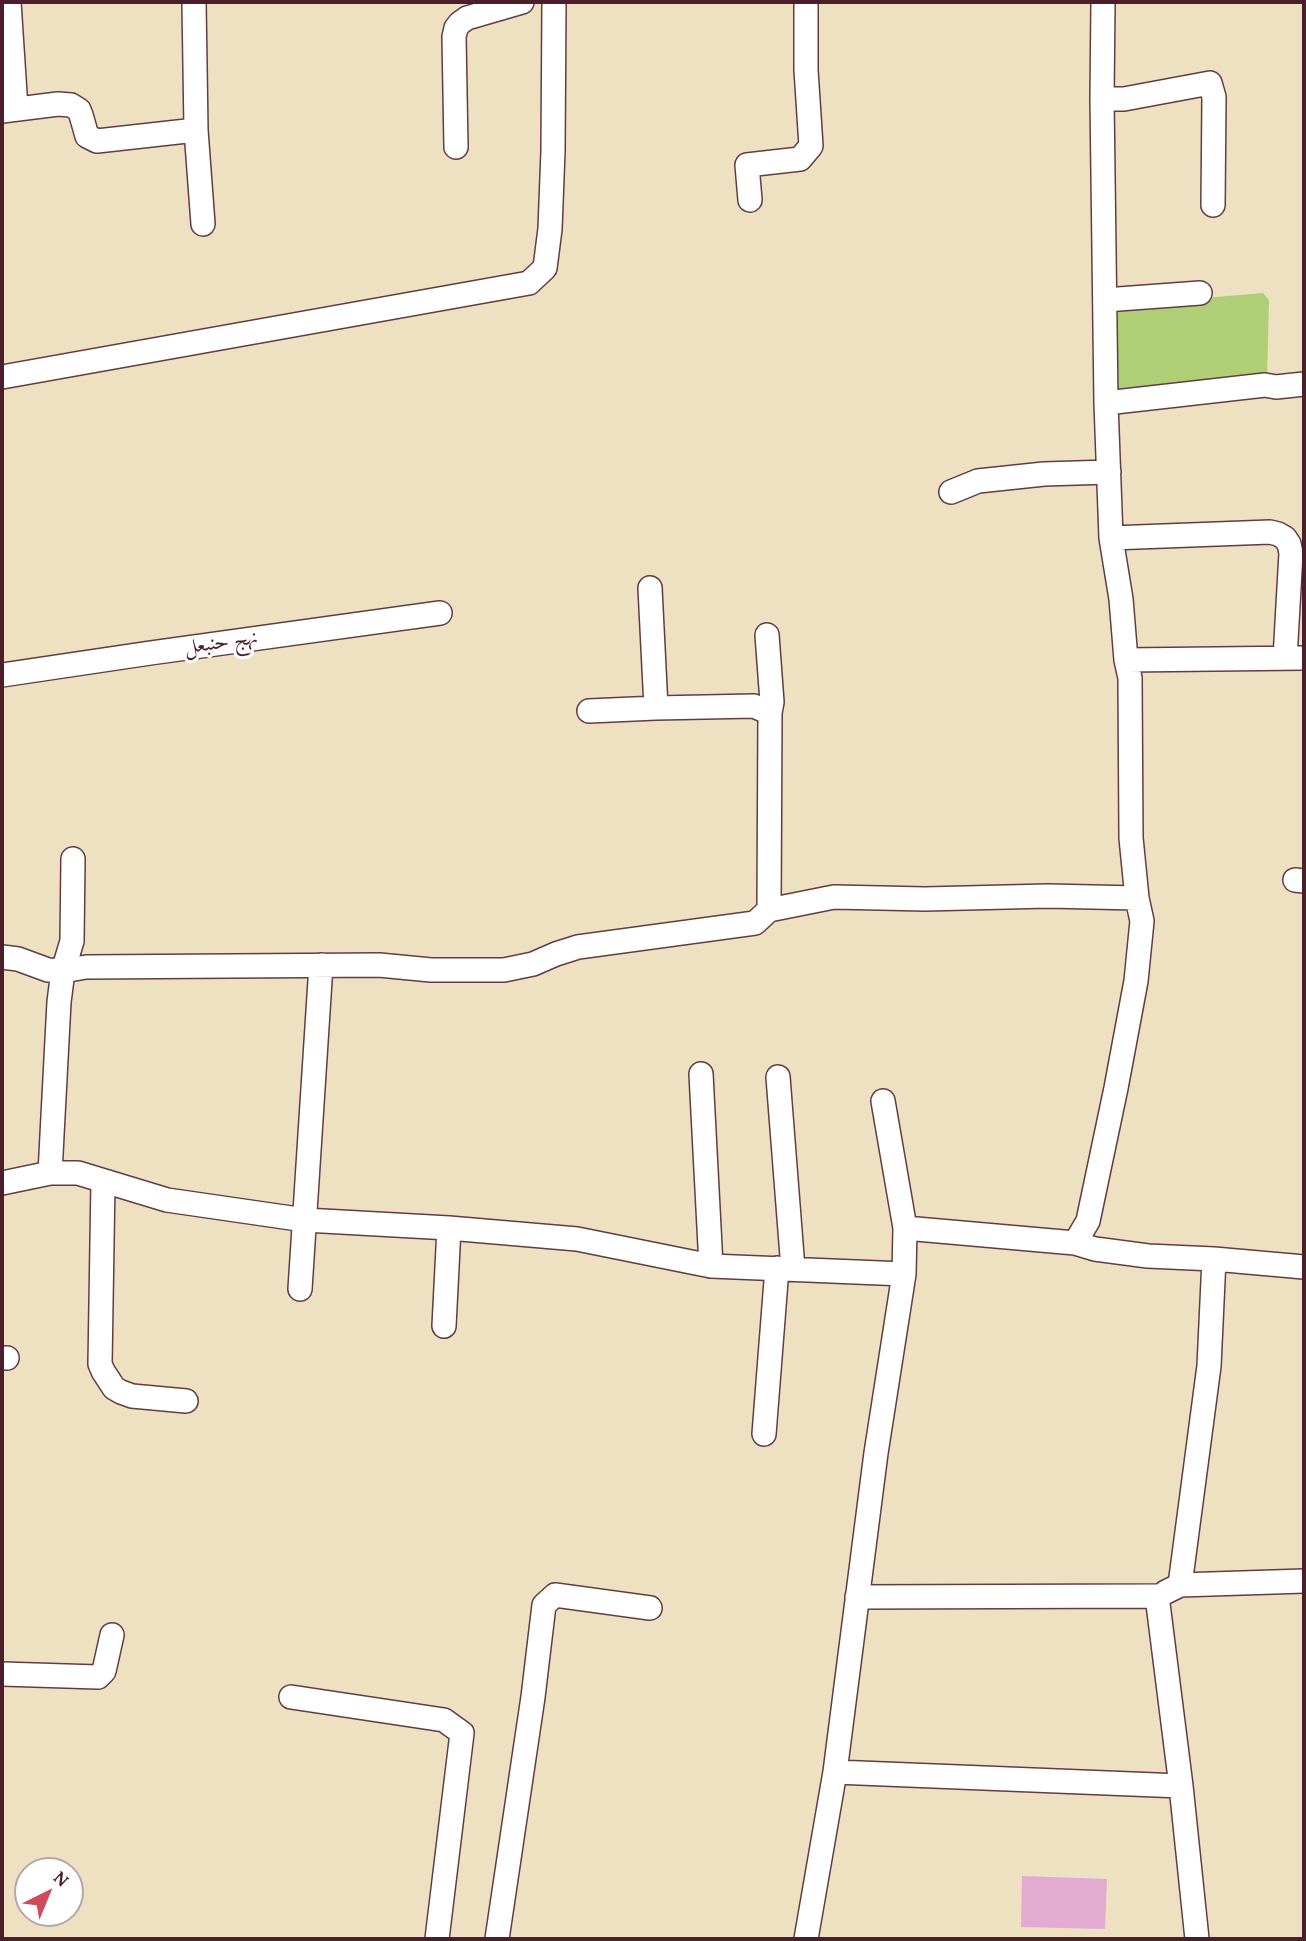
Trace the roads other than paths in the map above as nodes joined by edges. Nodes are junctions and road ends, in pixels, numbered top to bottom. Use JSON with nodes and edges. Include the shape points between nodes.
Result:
{"nodes":[{"id":1,"x":9,"y":2,"type":"edge"},
{"id":2,"x":194,"y":2,"type":"edge"},
{"id":3,"x":522,"y":2,"type":"edge"},
{"id":4,"x":554,"y":2,"type":"edge"},
{"id":5,"x":806,"y":2,"type":"edge"},
{"id":6,"x":1103,"y":2,"type":"edge"},
{"id":7,"x":1102,"y":99,"type":"junction"},
{"id":8,"x":9,"y":110,"type":"edge"},
{"id":9,"x":196,"y":130,"type":"junction"},
{"id":10,"x":456,"y":147,"type":"dead end"},
{"id":11,"x":750,"y":200,"type":"dead end"},
{"id":12,"x":1213,"y":205,"type":"dead end"},
{"id":13,"x":203,"y":224,"type":"dead end"},
{"id":14,"x":1200,"y":293,"type":"dead end"},
{"id":15,"x":1105,"y":300,"type":"junction"},
{"id":16,"x":2,"y":377,"type":"edge"},
{"id":17,"x":1304,"y":384,"type":"edge"},
{"id":18,"x":1106,"y":403,"type":"junction"},
{"id":19,"x":1109,"y":472,"type":"junction"},
{"id":20,"x":951,"y":492,"type":"dead end"},
{"id":21,"x":1111,"y":538,"type":"junction"},
{"id":22,"x":1297,"y":579,"type":"edge"},
{"id":23,"x":650,"y":588,"type":"dead end"},
{"id":24,"x":440,"y":613,"type":"dead end"},
{"id":25,"x":767,"y":635,"type":"dead end"},
{"id":26,"x":1295,"y":658,"type":"edge"},
{"id":27,"x":1126,"y":660,"type":"junction"},
{"id":28,"x":2,"y":675,"type":"edge"},
{"id":29,"x":656,"y":708,"type":"junction"},
{"id":30,"x":589,"y":711,"type":"dead end"},
{"id":31,"x":770,"y":712,"type":"junction"},
{"id":32,"x":73,"y":859,"type":"dead end"},
{"id":33,"x":1137,"y":898,"type":"junction"},
{"id":34,"x":769,"y":910,"type":"junction"},
{"id":35,"x":2,"y":957,"type":"edge"},
{"id":36,"x":321,"y":965,"type":"junction"},
{"id":37,"x":63,"y":971,"type":"junction"},
{"id":38,"x":701,"y":1074,"type":"dead end"},
{"id":39,"x":778,"y":1077,"type":"dead end"},
{"id":40,"x":883,"y":1101,"type":"dead end"},
{"id":41,"x":50,"y":1173,"type":"junction"},
{"id":42,"x":103,"y":1181,"type":"junction"},
{"id":43,"x":2,"y":1183,"type":"edge"},
{"id":44,"x":305,"y":1220,"type":"junction"},
{"id":45,"x":449,"y":1228,"type":"junction"},
{"id":46,"x":905,"y":1228,"type":"junction"},
{"id":47,"x":1074,"y":1243,"type":"junction"},
{"id":48,"x":1214,"y":1259,"type":"junction"},
{"id":49,"x":711,"y":1266,"type":"junction"},
{"id":50,"x":1304,"y":1267,"type":"edge"},
{"id":51,"x":785,"y":1268,"type":"junction"},
{"id":52,"x":904,"y":1274,"type":"junction"},
{"id":53,"x":300,"y":1289,"type":"dead end"},
{"id":54,"x":444,"y":1326,"type":"dead end"},
{"id":55,"x":186,"y":1401,"type":"dead end"},
{"id":56,"x":764,"y":1434,"type":"dead end"},
{"id":57,"x":1304,"y":1581,"type":"edge"},
{"id":58,"x":1180,"y":1585,"type":"junction"},
{"id":59,"x":1157,"y":1596,"type":"junction"},
{"id":60,"x":858,"y":1597,"type":"junction"},
{"id":61,"x":650,"y":1608,"type":"dead end"},
{"id":62,"x":113,"y":1635,"type":"dead end"},
{"id":63,"x":2,"y":1674,"type":"edge"},
{"id":64,"x":291,"y":1697,"type":"dead end"},
{"id":65,"x":835,"y":1772,"type":"junction"},
{"id":66,"x":1181,"y":1786,"type":"junction"},
{"id":67,"x":437,"y":1939,"type":"edge"},
{"id":68,"x":497,"y":1939,"type":"edge"},
{"id":69,"x":806,"y":1939,"type":"edge"},
{"id":70,"x":1197,"y":1939,"type":"edge"}],
"edges":[{"from":1,"to":8,"type":"street"},
{"from":2,"to":9,"type":"street"},
{"from":3,"to":10,"type":"street","via":[[467,18],[456,28]]},
{"from":4,"to":16,"type":"street","via":[[550,229],[545,268],[528,284]]},
{"from":5,"to":11,"type":"street","via":[[811,146],[800,159],[747,165]]},
{"from":6,"to":7,"type":"street"},
{"from":7,"to":12,"type":"street","via":[[1210,83],[1214,97]]},
{"from":7,"to":15,"type":"street"},
{"from":8,"to":9,"type":"street","via":[[71,105],[79,110],[87,136],[97,141]]},
{"from":9,"to":13,"type":"street"},
{"from":14,"to":15,"type":"street"},
{"from":15,"to":18,"type":"street"},
{"from":17,"to":18,"type":"street"},
{"from":18,"to":19,"type":"street"},
{"from":19,"to":20,"type":"street","via":[[978,481]]},
{"from":19,"to":21,"type":"street"},
{"from":21,"to":22,"type":"street","via":[[1270,532],[1289,544]]},
{"from":21,"to":27,"type":"street"},
{"from":22,"to":26,"type":"street"},
{"from":23,"to":29,"type":"street"},
{"from":24,"to":28,"type":"street","name":"نهج حنبعل"},
{"from":25,"to":31,"type":"street"},
{"from":26,"to":27,"type":"street"},
{"from":27,"to":33,"type":"street"},
{"from":29,"to":30,"type":"street"},
{"from":29,"to":31,"type":"street","via":[[754,706]]},
{"from":31,"to":34,"type":"street"},
{"from":32,"to":37,"type":"street","via":[[72,941]]},
{"from":33,"to":34,"type":"street","via":[[834,897]]},
{"from":33,"to":47,"type":"street","via":[[1142,921],[1136,982],[1088,1221]]},
{"from":34,"to":36,"type":"street","via":[[755,923],[578,947],[504,970]]},
{"from":35,"to":37,"type":"street"},
{"from":36,"to":37,"type":"street"},
{"from":36,"to":44,"type":"street"},
{"from":37,"to":41,"type":"street"},
{"from":38,"to":49,"type":"street"},
{"from":39,"to":51,"type":"street"},
{"from":40,"to":46,"type":"street"},
{"from":41,"to":42,"type":"street","via":[[78,1173]]},
{"from":41,"to":43,"type":"street"},
{"from":42,"to":44,"type":"street","via":[[167,1200]]},
{"from":42,"to":55,"type":"street","via":[[100,1364],[121,1392]]},
{"from":44,"to":45,"type":"street"},
{"from":44,"to":53,"type":"street"},
{"from":45,"to":49,"type":"street","via":[[577,1239]]},
{"from":45,"to":54,"type":"street"},
{"from":46,"to":47,"type":"street"},
{"from":46,"to":52,"type":"street"},
{"from":47,"to":48,"type":"street","via":[[1148,1256]]},
{"from":48,"to":50,"type":"street"},
{"from":48,"to":58,"type":"street","via":[[1209,1366]]},
{"from":49,"to":51,"type":"street"},
{"from":51,"to":52,"type":"street"},
{"from":51,"to":56,"type":"street"},
{"from":52,"to":60,"type":"street"},
{"from":57,"to":58,"type":"street"},
{"from":58,"to":59,"type":"street"},
{"from":59,"to":60,"type":"street"},
{"from":59,"to":66,"type":"street"},
{"from":60,"to":65,"type":"street"},
{"from":61,"to":68,"type":"street","via":[[555,1595],[544,1605]]},
{"from":62,"to":63,"type":"street","via":[[99,1677]]},
{"from":64,"to":67,"type":"street","via":[[444,1720],[463,1733]]},
{"from":65,"to":66,"type":"street"},
{"from":65,"to":69,"type":"street"},
{"from":66,"to":70,"type":"street"}]}
